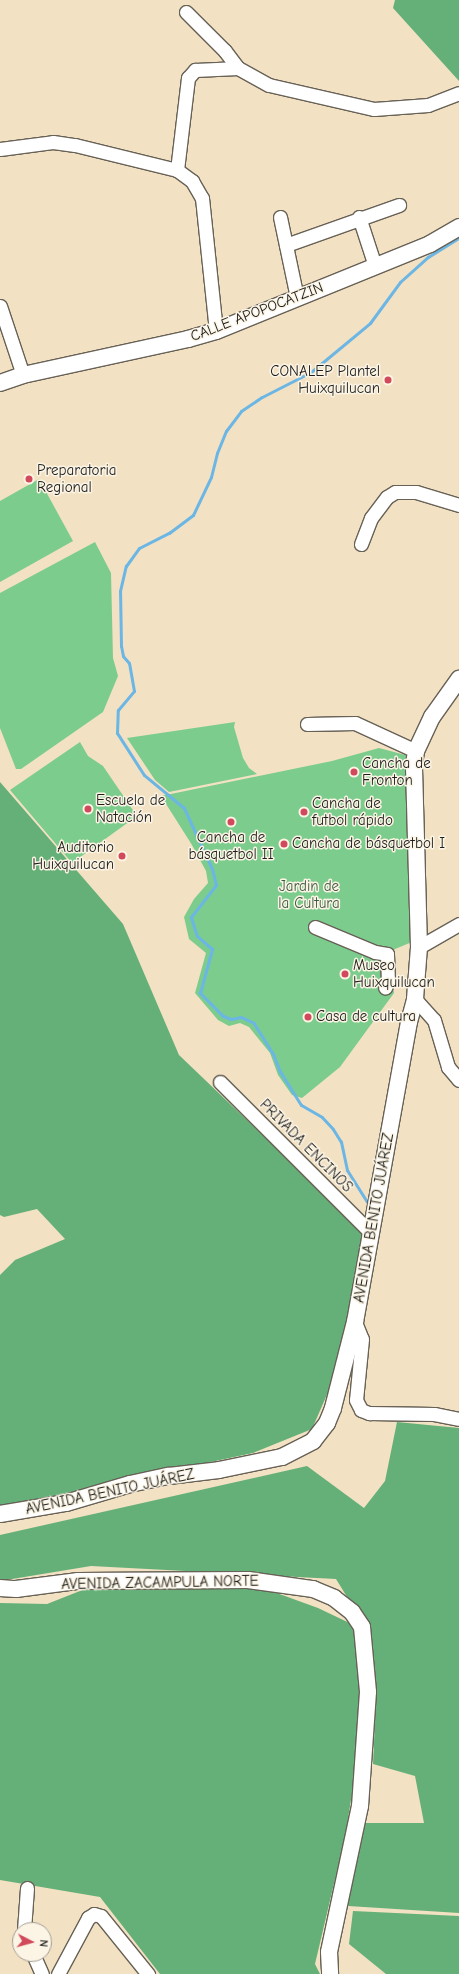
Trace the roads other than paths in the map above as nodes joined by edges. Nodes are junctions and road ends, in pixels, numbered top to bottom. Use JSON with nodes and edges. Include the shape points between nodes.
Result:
{"nodes":[{"id":1,"x":186,"y":12,"type":"dead end"},
{"id":2,"x":238,"y":68,"type":"junction"},
{"id":3,"x":459,"y":93,"type":"edge"},
{"id":4,"x":0,"y":149,"type":"edge"},
{"id":5,"x":177,"y":170,"type":"junction"},
{"id":6,"x":399,"y":205,"type":"dead end"},
{"id":7,"x":280,"y":217,"type":"dead end"},
{"id":8,"x":359,"y":217,"type":"junction"},
{"id":9,"x":459,"y":227,"type":"edge"},
{"id":10,"x":286,"y":245,"type":"junction"},
{"id":11,"x":375,"y":266,"type":"junction"},
{"id":12,"x":297,"y":298,"type":"junction"},
{"id":13,"x":0,"y":306,"type":"edge"},
{"id":14,"x":216,"y":330,"type":"junction"},
{"id":15,"x":23,"y":375,"type":"junction"},
{"id":16,"x":0,"y":383,"type":"edge"},
{"id":17,"x":459,"y":505,"type":"edge"},
{"id":18,"x":361,"y":544,"type":"dead end"},
{"id":19,"x":459,"y":679,"type":"edge"},
{"id":20,"x":307,"y":724,"type":"dead end"},
{"id":21,"x":416,"y":751,"type":"junction"},
{"id":22,"x":459,"y":924,"type":"edge"},
{"id":23,"x":315,"y":927,"type":"dead end"},
{"id":24,"x":419,"y":947,"type":"junction"},
{"id":25,"x":385,"y":988,"type":"dead end"},
{"id":26,"x":415,"y":999,"type":"junction"},
{"id":27,"x":459,"y":1080,"type":"edge"},
{"id":28,"x":220,"y":1082,"type":"dead end"},
{"id":29,"x":367,"y":1229,"type":"junction"},
{"id":30,"x":355,"y":1322,"type":"junction"},
{"id":31,"x":459,"y":1419,"type":"edge"},
{"id":32,"x":0,"y":1514,"type":"edge"},
{"id":33,"x":0,"y":1588,"type":"edge"},
{"id":34,"x":27,"y":1888,"type":"dead end"},
{"id":35,"x":25,"y":1922,"type":"edge"},
{"id":36,"x":36,"y":1962,"type":"edge"},
{"id":37,"x":42,"y":1974,"type":"edge"},
{"id":38,"x":58,"y":1974,"type":"edge"},
{"id":39,"x":148,"y":1974,"type":"edge"},
{"id":40,"x":330,"y":1974,"type":"edge"}],
"edges":[{"from":1,"to":2,"type":"street","via":[[225,51]]},
{"from":2,"to":3,"type":"street","via":[[269,85],[374,109],[428,105]]},
{"from":2,"to":5,"type":"street","via":[[195,70],[188,78]]},
{"from":4,"to":5,"type":"street","via":[[53,142]]},
{"from":5,"to":14,"type":"street","via":[[192,181],[202,198]]},
{"from":6,"to":8,"type":"street"},
{"from":7,"to":10,"type":"street"},
{"from":8,"to":10,"type":"street"},
{"from":8,"to":11,"type":"street"},
{"from":9,"to":11,"type":"main road","name":"CALLE APOPOCATZIN","via":[[430,244]]},
{"from":10,"to":12,"type":"street"},
{"from":11,"to":12,"type":"main road","name":"CALLE APOPOCATZIN"},
{"from":12,"to":14,"type":"main road","name":"CALLE APOPOCATZIN"},
{"from":13,"to":15,"type":"street"},
{"from":14,"to":15,"type":"main road","name":"CALLE APOPOCATZIN","via":[[188,339]]},
{"from":15,"to":16,"type":"main road","name":"CALLE APOPOCATZIN"},
{"from":17,"to":18,"type":"street","via":[[416,492],[395,492],[387,497],[371,518]]},
{"from":19,"to":21,"type":"main road","name":"AVENIDA BENITO JUÁREZ","via":[[432,717]]},
{"from":20,"to":21,"type":"street","via":[[355,723]]},
{"from":21,"to":24,"type":"main road","name":"AVENIDA BENITO JUÁREZ","via":[[414,772]]},
{"from":22,"to":24,"type":"street"},
{"from":23,"to":25,"type":"street","via":[[380,954],[387,954],[388,979]]},
{"from":24,"to":26,"type":"main road","name":"AVENIDA BENITO JUÁREZ"},
{"from":26,"to":27,"type":"street","via":[[434,1020],[448,1067]]},
{"from":26,"to":29,"type":"main road","name":"AVENIDA BENITO JUÁREZ"},
{"from":28,"to":29,"type":"street","name":"PRIVADA ENCINOS"},
{"from":29,"to":30,"type":"main road","name":"AVENIDA BENITO JUÁREZ"},
{"from":30,"to":31,"type":"street","via":[[362,1339],[356,1400],[361,1410],[369,1413],[434,1414]]},
{"from":30,"to":32,"type":"main road","name":"AVENIDA BENITO JUÁREZ","via":[[333,1408],[320,1434],[303,1448],[282,1457],[169,1476],[130,1484],[66,1503]]},
{"from":33,"to":40,"type":"main road","name":"AVENIDA ZACAMPULA NORTE","via":[[16,1589],[78,1581],[248,1580],[313,1590],[334,1598],[352,1612],[362,1627],[365,1640],[368,1699],[360,1806],[329,1952]]},
{"from":34,"to":35,"type":"street"},
{"from":36,"to":37,"type":"street"},
{"from":38,"to":39,"type":"street","via":[[88,1918],[94,1914],[101,1916]]}]}
